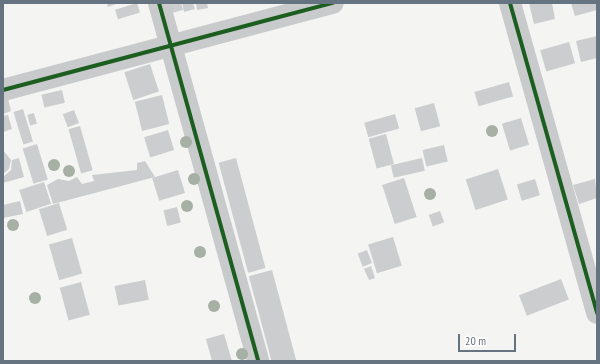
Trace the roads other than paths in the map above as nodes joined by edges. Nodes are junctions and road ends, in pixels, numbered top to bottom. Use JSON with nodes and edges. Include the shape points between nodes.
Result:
{"nodes":[{"id":1,"x":158,"y":3,"type":"edge"},
{"id":2,"x":333,"y":3,"type":"edge"},
{"id":3,"x":510,"y":3,"type":"edge"},
{"id":4,"x":170,"y":46,"type":"junction"},
{"id":5,"x":3,"y":90,"type":"edge"},
{"id":6,"x":597,"y":313,"type":"edge"},
{"id":7,"x":258,"y":361,"type":"edge"}],
"edges":[{"from":1,"to":4,"type":"street"},
{"from":2,"to":4,"type":"street"},
{"from":3,"to":6,"type":"street"},
{"from":4,"to":5,"type":"street"},
{"from":4,"to":7,"type":"street"}]}
